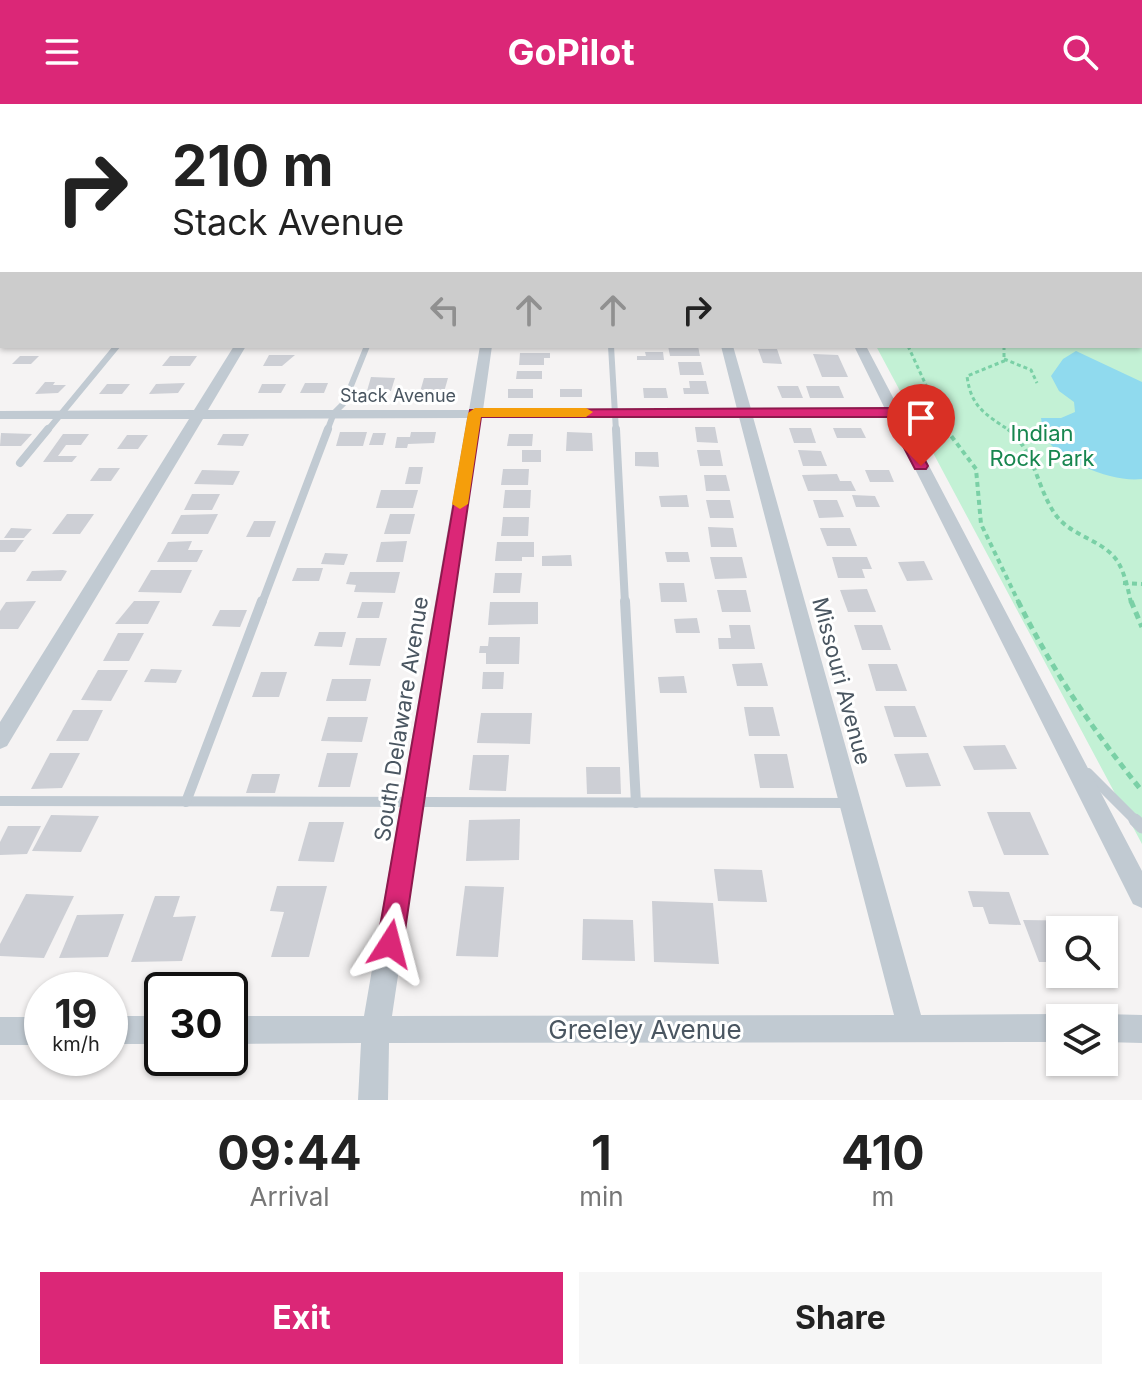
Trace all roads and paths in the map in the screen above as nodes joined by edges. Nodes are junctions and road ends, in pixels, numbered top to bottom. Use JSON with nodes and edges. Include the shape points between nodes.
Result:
{"nodes":[{"id":1,"x":115,"y":348,"type":"edge"},
{"id":2,"x":239,"y":348,"type":"edge"},
{"id":3,"x":366,"y":348,"type":"edge"},
{"id":4,"x":486,"y":348,"type":"edge"},
{"id":5,"x":611,"y":348,"type":"edge"},
{"id":6,"x":728,"y":348,"type":"edge"},
{"id":7,"x":861,"y":348,"type":"edge"},
{"id":8,"x":909,"y":348,"type":"edge"},
{"id":9,"x":1004,"y":348,"type":"edge"},
{"id":10,"x":1004,"y":359,"type":"junction"},
{"id":11,"x":1037,"y":383,"type":"dead end"},
{"id":12,"x":614,"y":412,"type":"junction"},
{"id":13,"x":745,"y":412,"type":"junction"},
{"id":14,"x":334,"y":413,"type":"junction"},
{"id":15,"x":475,"y":413,"type":"junction"},
{"id":16,"x":893,"y":413,"type":"junction"},
{"id":17,"x":198,"y":414,"type":"junction"},
{"id":18,"x":0,"y":415,"type":"edge"},
{"id":19,"x":59,"y":415,"type":"junction"},
{"id":20,"x":20,"y":463,"type":"dead end"},
{"id":21,"x":1123,"y":583,"type":"junction"},
{"id":22,"x":1142,"y":584,"type":"edge"},
{"id":23,"x":1142,"y":627,"type":"edge"},
{"id":24,"x":0,"y":740,"type":"edge"},
{"id":25,"x":1073,"y":758,"type":"junction"},
{"id":26,"x":1142,"y":791,"type":"edge"},
{"id":27,"x":0,"y":801,"type":"edge"},
{"id":28,"x":186,"y":802,"type":"junction"},
{"id":29,"x":412,"y":803,"type":"junction"},
{"id":30,"x":636,"y":803,"type":"junction"},
{"id":31,"x":851,"y":803,"type":"junction"},
{"id":32,"x":1142,"y":827,"type":"edge"},
{"id":33,"x":1142,"y":896,"type":"edge"},
{"id":34,"x":911,"y":1028,"type":"junction"},
{"id":35,"x":1046,"y":1028,"type":"edge"},
{"id":36,"x":1118,"y":1028,"type":"edge"},
{"id":37,"x":376,"y":1029,"type":"junction"},
{"id":38,"x":1142,"y":1029,"type":"edge"},
{"id":39,"x":248,"y":1030,"type":"edge"},
{"id":40,"x":0,"y":1031,"type":"edge"},
{"id":41,"x":24,"y":1031,"type":"edge"},
{"id":42,"x":373,"y":1100,"type":"edge"}],
"edges":[{"from":1,"to":19,"type":"lane"},
{"from":2,"to":17,"type":"street"},
{"from":3,"to":14,"type":"lane","via":[[344,403]]},
{"from":4,"to":15,"type":"street","name":"South Delaware Avenue"},
{"from":5,"to":12,"type":"lane"},
{"from":6,"to":13,"type":"street","name":"Missouri Avenue"},
{"from":7,"to":16,"type":"street"},
{"from":8,"to":26,"type":"path","via":[[950,437],[976,469],[981,524],[1037,639],[1099,738]]},
{"from":9,"to":10,"type":"path"},
{"from":10,"to":11,"type":"path","via":[[1031,370]]},
{"from":10,"to":21,"type":"path","via":[[967,376],[968,393],[985,418],[1018,437],[1064,525],[1119,564]]},
{"from":12,"to":13,"type":"street","name":"Stack Avenue"},
{"from":12,"to":15,"type":"street","name":"Stack Avenue"},
{"from":12,"to":30,"type":"lane"},
{"from":13,"to":16,"type":"street","name":"Stack Avenue"},
{"from":13,"to":31,"type":"street","name":"Missouri Avenue"},
{"from":14,"to":15,"type":"street","name":"Stack Avenue"},
{"from":14,"to":17,"type":"street","name":"Stack Avenue"},
{"from":14,"to":28,"type":"lane"},
{"from":15,"to":29,"type":"street","name":"South Delaware Avenue"},
{"from":16,"to":25,"type":"street"},
{"from":17,"to":19,"type":"street","name":"Stack Avenue"},
{"from":17,"to":24,"type":"street"},
{"from":18,"to":19,"type":"street","name":"Stack Avenue"},
{"from":19,"to":20,"type":"lane"},
{"from":21,"to":22,"type":"path"},
{"from":21,"to":23,"type":"path"},
{"from":25,"to":32,"type":"lane"},
{"from":25,"to":33,"type":"street"},
{"from":27,"to":28,"type":"lane"},
{"from":28,"to":29,"type":"lane"},
{"from":29,"to":30,"type":"lane"},
{"from":29,"to":37,"type":"street","name":"South Delaware Avenue"},
{"from":30,"to":31,"type":"lane"},
{"from":31,"to":34,"type":"street","name":"Missouri Avenue"},
{"from":34,"to":35,"type":"street","name":"Greeley Avenue"},
{"from":34,"to":37,"type":"street","name":"Greeley Avenue"},
{"from":36,"to":38,"type":"street"},
{"from":37,"to":39,"type":"street","name":"Greeley Avenue"},
{"from":37,"to":42,"type":"street","name":"South Delaware Avenue"},
{"from":40,"to":41,"type":"street"}]}
